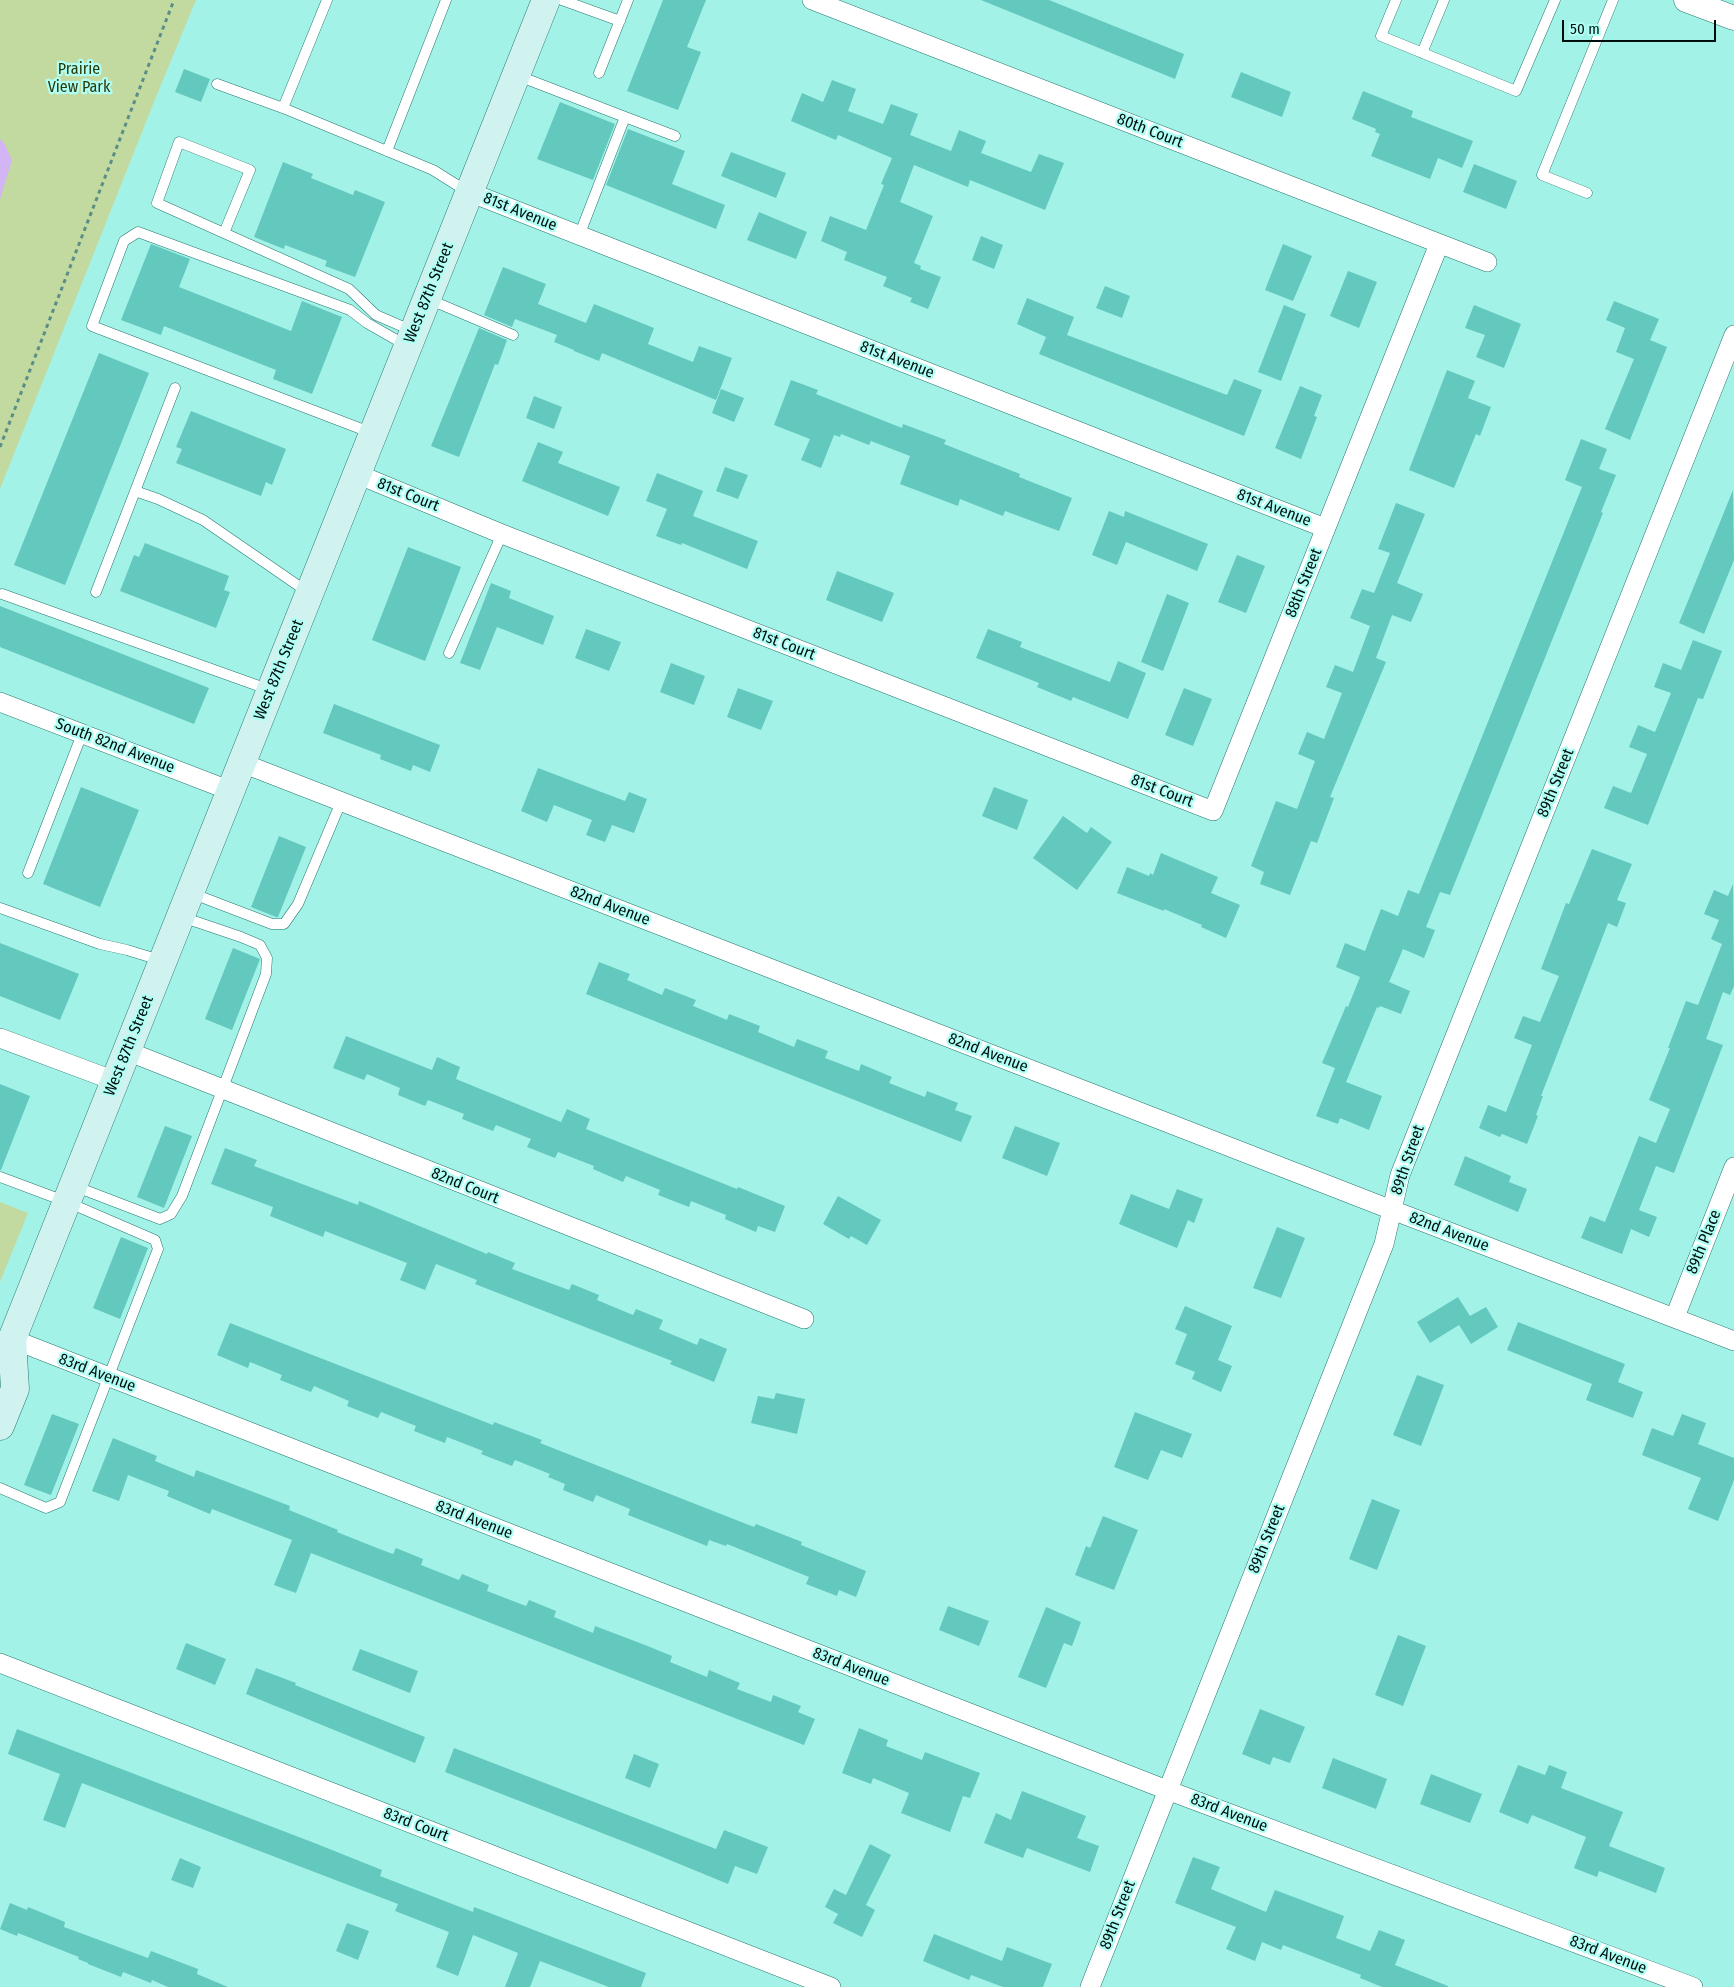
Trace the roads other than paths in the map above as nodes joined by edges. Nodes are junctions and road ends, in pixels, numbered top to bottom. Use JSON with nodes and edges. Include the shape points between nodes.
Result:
{"nodes":[{"id":1,"x":327,"y":0,"type":"edge"},
{"id":2,"x":446,"y":0,"type":"edge"},
{"id":3,"x":546,"y":0,"type":"edge"},
{"id":4,"x":562,"y":0,"type":"edge"},
{"id":5,"x":628,"y":0,"type":"edge"},
{"id":6,"x":812,"y":0,"type":"edge"},
{"id":7,"x":1396,"y":0,"type":"edge"},
{"id":8,"x":1444,"y":0,"type":"edge"},
{"id":9,"x":1555,"y":0,"type":"edge"},
{"id":10,"x":1613,"y":0,"type":"edge"},
{"id":11,"x":1686,"y":0,"type":"edge"},
{"id":12,"x":1732,"y":13,"type":"edge"},
{"id":13,"x":620,"y":21,"type":"junction"},
{"id":14,"x":1422,"y":53,"type":"junction"},
{"id":15,"x":599,"y":73,"type":"dead end"},
{"id":16,"x":516,"y":75,"type":"junction"},
{"id":17,"x":217,"y":84,"type":"dead end"},
{"id":18,"x":283,"y":108,"type":"junction"},
{"id":19,"x":625,"y":117,"type":"junction"},
{"id":20,"x":674,"y":136,"type":"dead end"},
{"id":21,"x":387,"y":151,"type":"junction"},
{"id":22,"x":469,"y":192,"type":"junction"},
{"id":23,"x":1587,"y":193,"type":"dead end"},
{"id":24,"x":224,"y":233,"type":"junction"},
{"id":25,"x":580,"y":236,"type":"junction"},
{"id":26,"x":1439,"y":244,"type":"junction"},
{"id":27,"x":1487,"y":262,"type":"dead end"},
{"id":28,"x":427,"y":299,"type":"junction"},
{"id":29,"x":513,"y":335,"type":"dead end"},
{"id":30,"x":1734,"y":335,"type":"edge"},
{"id":31,"x":411,"y":339,"type":"junction"},
{"id":32,"x":175,"y":388,"type":"dead end"},
{"id":33,"x":373,"y":433,"type":"junction"},
{"id":34,"x":357,"y":474,"type":"junction"},
{"id":35,"x":135,"y":491,"type":"junction"},
{"id":36,"x":1325,"y":528,"type":"junction"},
{"id":37,"x":502,"y":534,"type":"junction"},
{"id":38,"x":96,"y":592,"type":"dead end"},
{"id":39,"x":309,"y":593,"type":"junction"},
{"id":40,"x":2,"y":594,"type":"dead end"},
{"id":41,"x":449,"y":653,"type":"dead end"},
{"id":42,"x":271,"y":690,"type":"junction"},
{"id":43,"x":0,"y":702,"type":"edge"},
{"id":44,"x":82,"y":734,"type":"junction"},
{"id":45,"x":242,"y":763,"type":"junction"},
{"id":46,"x":231,"y":791,"type":"junction"},
{"id":47,"x":341,"y":802,"type":"junction"},
{"id":48,"x":1213,"y":812,"type":"joint"},
{"id":49,"x":28,"y":873,"type":"dead end"},
{"id":50,"x":185,"y":905,"type":"junction"},
{"id":51,"x":0,"y":908,"type":"edge"},
{"id":52,"x":163,"y":961,"type":"junction"},
{"id":53,"x":0,"y":1038,"type":"edge"},
{"id":54,"x":127,"y":1051,"type":"junction"},
{"id":55,"x":115,"y":1081,"type":"junction"},
{"id":56,"x":222,"y":1090,"type":"junction"},
{"id":57,"x":1734,"y":1167,"type":"edge"},
{"id":58,"x":0,"y":1177,"type":"edge"},
{"id":59,"x":70,"y":1193,"type":"junction"},
{"id":60,"x":1392,"y":1210,"type":"junction"},
{"id":61,"x":1675,"y":1317,"type":"junction"},
{"id":62,"x":804,"y":1319,"type":"dead end"},
{"id":63,"x":1734,"y":1341,"type":"edge"},
{"id":64,"x":6,"y":1346,"type":"edge"},
{"id":65,"x":108,"y":1378,"type":"junction"},
{"id":66,"x":0,"y":1426,"type":"edge"},
{"id":67,"x":0,"y":1488,"type":"edge"},
{"id":68,"x":0,"y":1663,"type":"edge"},
{"id":69,"x":1167,"y":1790,"type":"junction"},
{"id":70,"x":831,"y":1987,"type":"edge"},
{"id":71,"x":1090,"y":1987,"type":"edge"},
{"id":72,"x":1693,"y":1987,"type":"edge"}],
"edges":[{"from":1,"to":18,"type":"lane"},
{"from":2,"to":21,"type":"lane"},
{"from":3,"to":16,"type":"main road","name":"West 87th Street"},
{"from":4,"to":13,"type":"lane"},
{"from":5,"to":13,"type":"lane"},
{"from":6,"to":26,"type":"street","name":"80th Court"},
{"from":7,"to":14,"type":"lane","via":[[1381,36]]},
{"from":8,"to":14,"type":"lane"},
{"from":9,"to":14,"type":"lane","via":[[1516,92]]},
{"from":10,"to":23,"type":"lane","via":[[1542,175]]},
{"from":11,"to":12,"type":"street"},
{"from":13,"to":15,"type":"lane"},
{"from":16,"to":19,"type":"lane"},
{"from":16,"to":22,"type":"main road","name":"West 87th Street"},
{"from":17,"to":18,"type":"lane"},
{"from":18,"to":21,"type":"lane"},
{"from":19,"to":20,"type":"lane"},
{"from":19,"to":25,"type":"lane"},
{"from":21,"to":22,"type":"lane","via":[[434,170]]},
{"from":22,"to":25,"type":"street","name":"81st Avenue"},
{"from":22,"to":28,"type":"main road","name":"West 87th Street"},
{"from":24,"to":24,"type":"lane","via":[[157,203],[179,142],[250,170]]},
{"from":24,"to":31,"type":"lane","via":[[349,290]]},
{"from":25,"to":36,"type":"street","name":"81st Avenue"},
{"from":26,"to":27,"type":"street","name":"80th Court"},
{"from":26,"to":36,"type":"street","name":"88th Street"},
{"from":28,"to":29,"type":"lane"},
{"from":28,"to":31,"type":"main road","name":"West 87th Street"},
{"from":30,"to":60,"type":"street","name":"89th Street","via":[[1400,1175]]},
{"from":31,"to":33,"type":"main road","name":"West 87th Street"},
{"from":31,"to":33,"type":"lane","via":[[367,323],[350,310],[138,232],[124,241],[92,326]]},
{"from":32,"to":35,"type":"lane"},
{"from":33,"to":34,"type":"main road","name":"West 87th Street"},
{"from":34,"to":37,"type":"street","name":"81st Court"},
{"from":34,"to":39,"type":"main road","name":"West 87th Street"},
{"from":35,"to":38,"type":"lane"},
{"from":35,"to":39,"type":"lane","via":[[203,520]]},
{"from":36,"to":48,"type":"street","name":"88th Street"},
{"from":37,"to":41,"type":"lane"},
{"from":37,"to":48,"type":"street","name":"81st Court"},
{"from":39,"to":42,"type":"main road","name":"West 87th Street"},
{"from":40,"to":42,"type":"lane"},
{"from":42,"to":45,"type":"main road","name":"West 87th Street"},
{"from":43,"to":44,"type":"street","name":"South 82nd Avenue"},
{"from":44,"to":46,"type":"street","name":"South 82nd Avenue"},
{"from":44,"to":49,"type":"lane"},
{"from":45,"to":46,"type":"main road","name":"West 87th Street"},
{"from":45,"to":47,"type":"street","name":"82nd Avenue"},
{"from":46,"to":50,"type":"main road","name":"West 87th Street"},
{"from":47,"to":50,"type":"lane","via":[[298,904],[284,924]]},
{"from":47,"to":60,"type":"street","name":"82nd Avenue"},
{"from":50,"to":52,"type":"main road","name":"West 87th Street"},
{"from":50,"to":56,"type":"lane","via":[[260,945],[267,958],[266,974]]},
{"from":51,"to":52,"type":"lane","via":[[100,944]]},
{"from":52,"to":54,"type":"main road","name":"West 87th Street"},
{"from":53,"to":55,"type":"street"},
{"from":54,"to":55,"type":"main road","name":"West 87th Street"},
{"from":54,"to":56,"type":"street","name":"82nd Court"},
{"from":55,"to":59,"type":"main road","name":"West 87th Street"},
{"from":56,"to":59,"type":"lane","via":[[182,1196],[171,1214],[160,1218]]},
{"from":56,"to":62,"type":"street","name":"82nd Court"},
{"from":57,"to":61,"type":"street","name":"89th Place"},
{"from":58,"to":59,"type":"lane"},
{"from":59,"to":64,"type":"main road","name":"West 87th Street"},
{"from":59,"to":65,"type":"lane","via":[[155,1240],[158,1249]]},
{"from":60,"to":61,"type":"street","name":"82nd Avenue"},
{"from":60,"to":69,"type":"street","name":"89th Street","via":[[1384,1244]]},
{"from":61,"to":63,"type":"street","name":"82nd Avenue"},
{"from":64,"to":65,"type":"street","name":"83rd Avenue"},
{"from":64,"to":66,"type":"main road","name":"West 87th Street","via":[[15,1389]]},
{"from":65,"to":67,"type":"lane","via":[[60,1502],[46,1508]]},
{"from":65,"to":69,"type":"street","name":"83rd Avenue"},
{"from":68,"to":70,"type":"street","name":"83rd Court"},
{"from":69,"to":71,"type":"street","name":"89th Street"},
{"from":69,"to":72,"type":"street","name":"83rd Avenue"}]}
